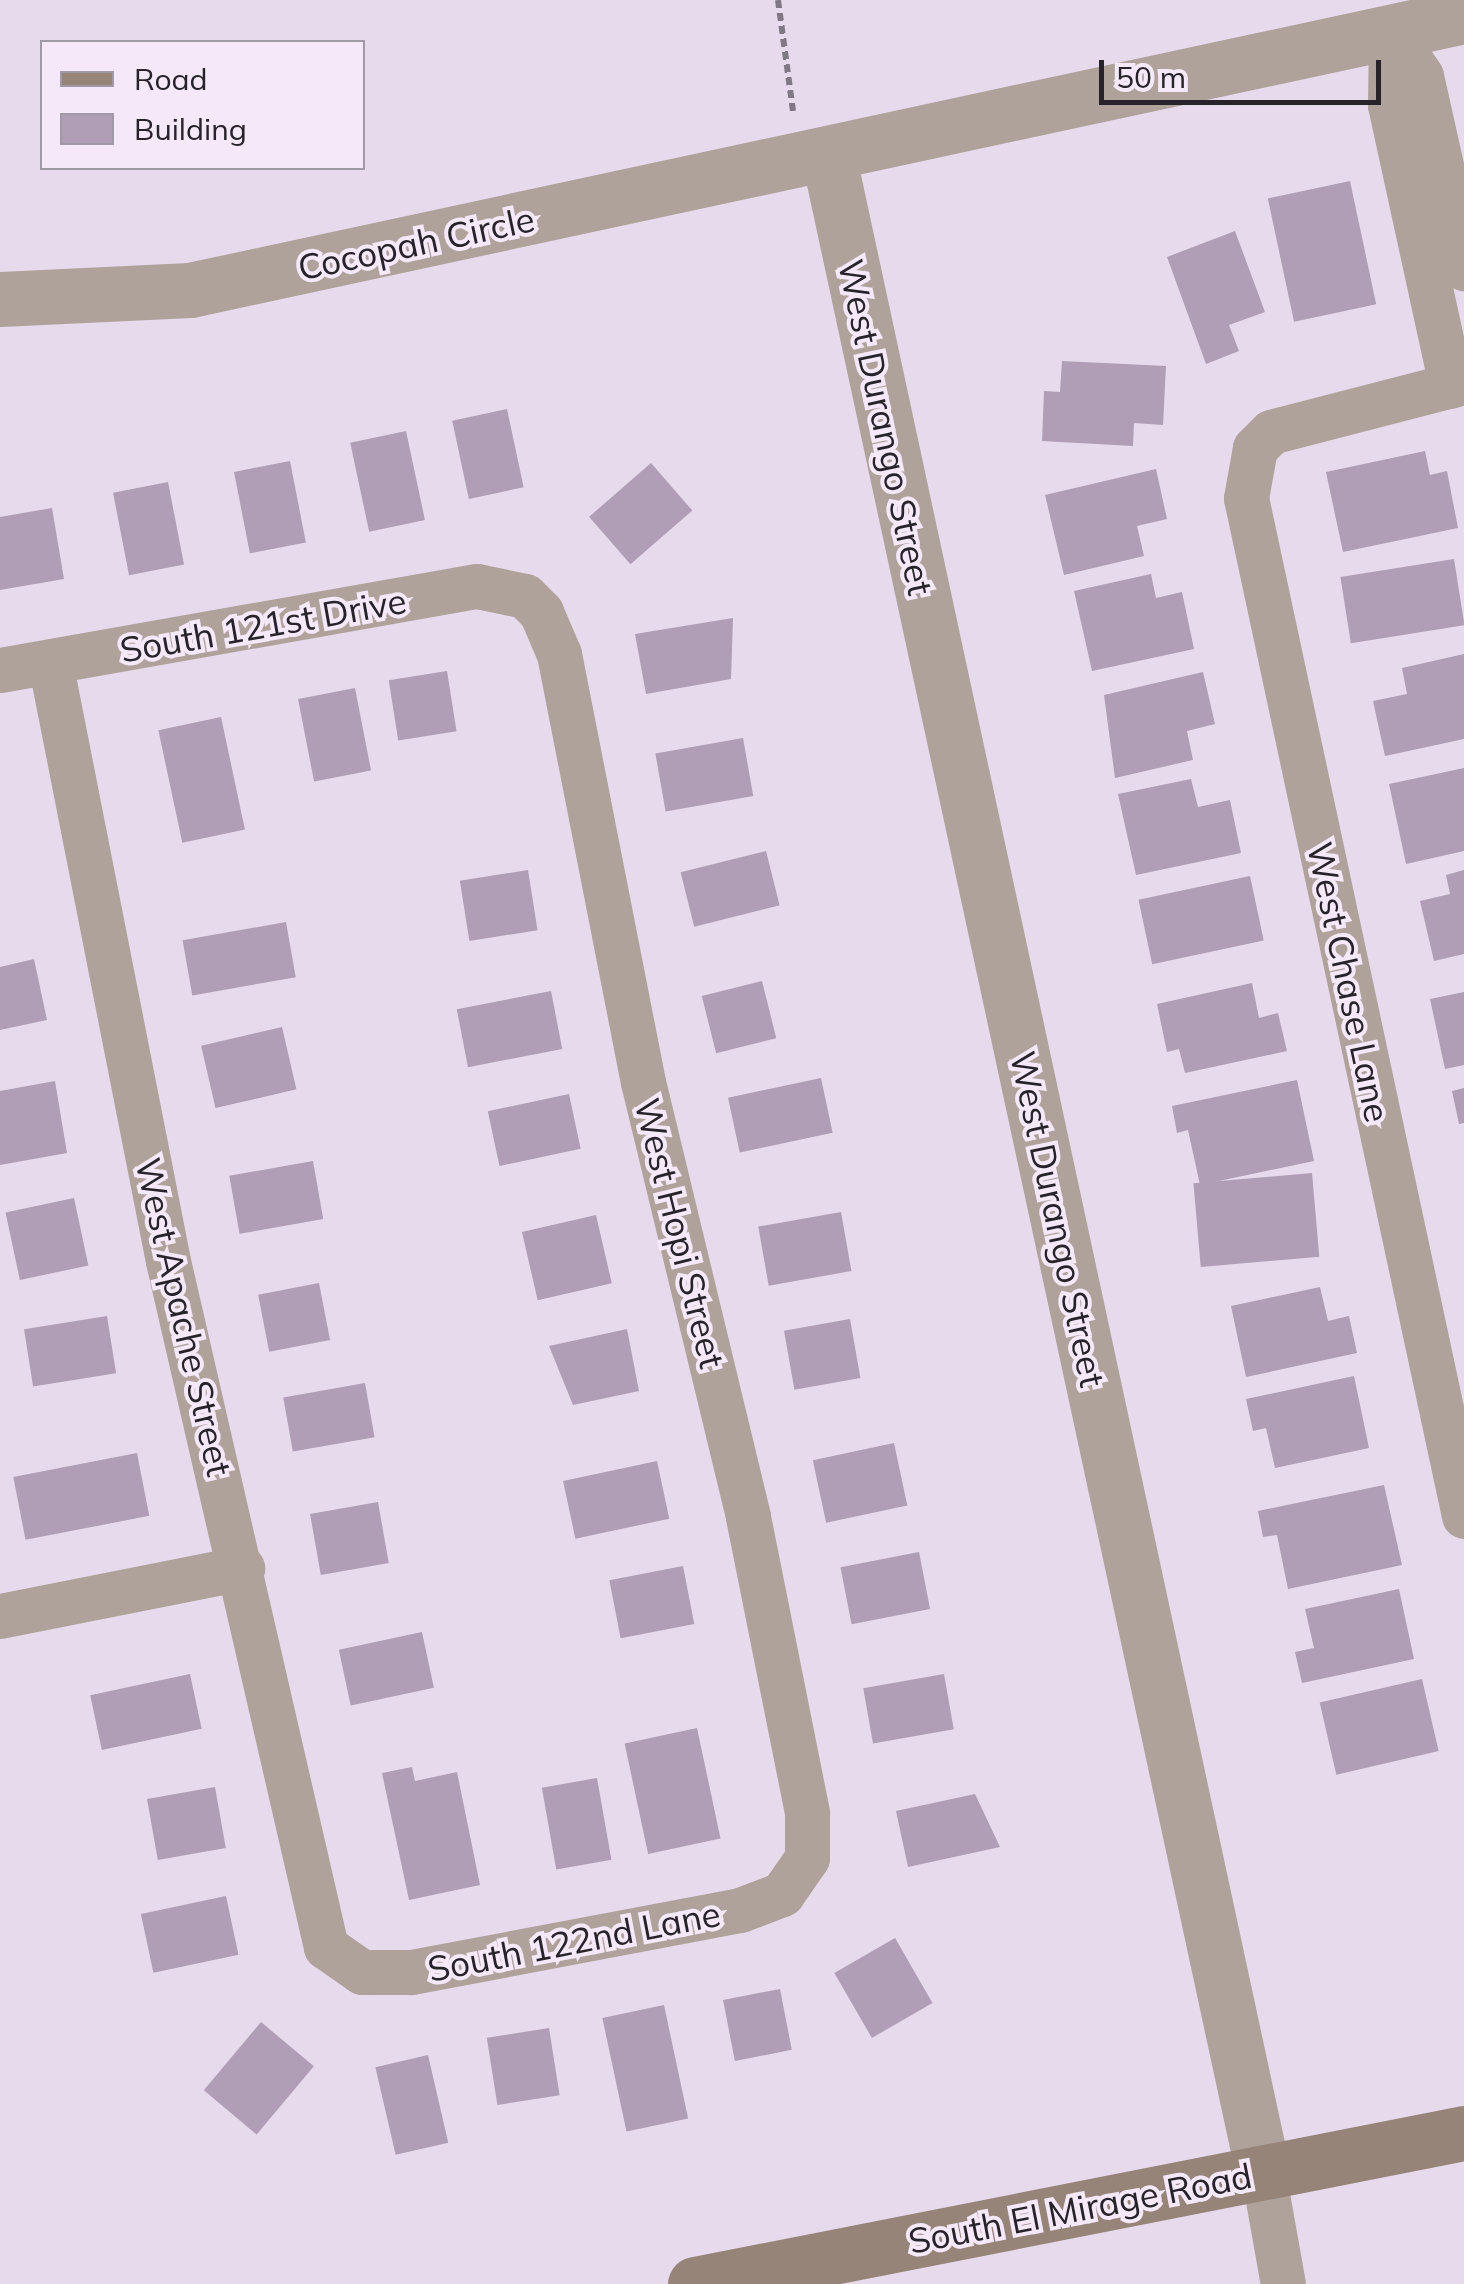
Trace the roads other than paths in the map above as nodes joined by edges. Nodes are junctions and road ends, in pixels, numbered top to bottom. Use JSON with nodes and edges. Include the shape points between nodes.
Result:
{"nodes":[{"id":1,"x":1464,"y":16,"type":"edge"},
{"id":2,"x":1391,"y":32,"type":"junction"},
{"id":3,"x":828,"y":154,"type":"junction"},
{"id":4,"x":1464,"y":268,"type":"edge"},
{"id":5,"x":0,"y":298,"type":"edge"},
{"id":6,"x":1457,"y":383,"type":"edge"},
{"id":7,"x":525,"y":596,"type":"joint"},
{"id":8,"x":50,"y":662,"type":"junction"},
{"id":9,"x":0,"y":670,"type":"edge"},
{"id":10,"x":1464,"y":1516,"type":"edge"},
{"id":11,"x":242,"y":1568,"type":"junction"},
{"id":12,"x":0,"y":1616,"type":"edge"},
{"id":13,"x":798,"y":1879,"type":"joint"},
{"id":14,"x":342,"y":1962,"type":"joint"},
{"id":15,"x":1464,"y":2134,"type":"edge"},
{"id":16,"x":1262,"y":2172,"type":"junction"},
{"id":17,"x":696,"y":2284,"type":"edge"},
{"id":18,"x":1283,"y":2284,"type":"edge"}],
"edges":[{"from":1,"to":2,"type":"street","name":"Cocopah Circle"},
{"from":2,"to":3,"type":"street","name":"Cocopah Circle"},
{"from":2,"to":4,"type":"street","via":[[1422,76]]},
{"from":2,"to":6,"type":"street","via":[[1386,83]]},
{"from":3,"to":5,"type":"street","name":"Cocopah Circle","via":[[190,290]]},
{"from":3,"to":16,"type":"street","name":"West Durango Street"},
{"from":6,"to":10,"type":"street","name":"West Chase Lane","via":[[1317,414],[1255,448],[1250,525]]},
{"from":7,"to":8,"type":"street","name":"South 121st Drive","via":[[453,590]]},
{"from":7,"to":13,"type":"street","name":"West Hopi Street","via":[[559,654],[643,1082],[758,1561],[807,1813]]},
{"from":8,"to":9,"type":"street","name":"South 121st Drive"},
{"from":8,"to":11,"type":"street","name":"West Apache Street","via":[[168,1261]]},
{"from":11,"to":12,"type":"street"},
{"from":11,"to":14,"type":"street","name":"West Apache Street","via":[[316,1926]]},
{"from":13,"to":14,"type":"street","name":"South 122nd Lane","via":[[740,1910],[411,1972],[362,1972]]},
{"from":15,"to":16,"type":"main road","name":"South El Mirage Road"},
{"from":16,"to":17,"type":"main road","name":"South El Mirage Road"},
{"from":16,"to":18,"type":"street","name":"West Durango Street"}]}
